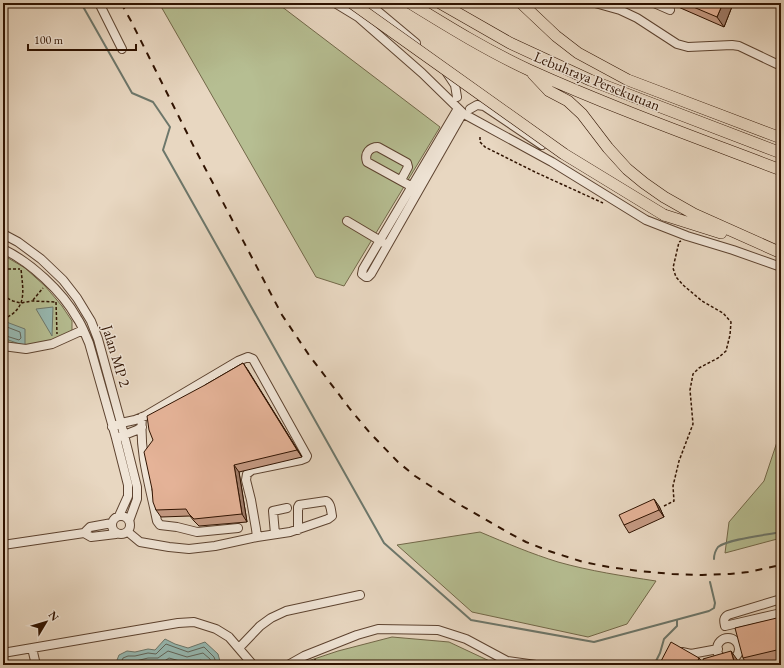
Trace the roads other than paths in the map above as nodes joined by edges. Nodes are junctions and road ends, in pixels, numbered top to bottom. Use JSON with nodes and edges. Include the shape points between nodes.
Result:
{"nodes":[{"id":1,"x":98,"y":3,"type":"edge"},
{"id":2,"x":335,"y":3,"type":"edge"},
{"id":3,"x":352,"y":3,"type":"edge"},
{"id":4,"x":368,"y":3,"type":"edge"},
{"id":5,"x":410,"y":3,"type":"edge"},
{"id":6,"x":440,"y":3,"type":"edge"},
{"id":7,"x":521,"y":3,"type":"edge"},
{"id":8,"x":595,"y":3,"type":"edge"},
{"id":9,"x":654,"y":3,"type":"edge"},
{"id":10,"x":670,"y":10,"type":"dead end"},
{"id":11,"x":122,"y":49,"type":"dead end"},
{"id":12,"x":781,"y":66,"type":"edge"},
{"id":13,"x":528,"y":70,"type":"junction"},
{"id":14,"x":457,"y":97,"type":"dead end"},
{"id":15,"x":781,"y":138,"type":"edge"},
{"id":16,"x":781,"y":153,"type":"edge"},
{"id":17,"x":781,"y":170,"type":"edge"},
{"id":18,"x":401,"y":180,"type":"junction"},
{"id":19,"x":415,"y":188,"type":"junction"},
{"id":20,"x":347,"y":221,"type":"dead end"},
{"id":21,"x":689,"y":223,"type":"junction"},
{"id":22,"x":3,"y":234,"type":"edge"},
{"id":23,"x":380,"y":240,"type":"junction"},
{"id":24,"x":388,"y":245,"type":"junction"},
{"id":25,"x":3,"y":249,"type":"edge"},
{"id":26,"x":780,"y":252,"type":"edge"},
{"id":27,"x":781,"y":267,"type":"edge"},
{"id":28,"x":84,"y":333,"type":"junction"},
{"id":29,"x":3,"y":346,"type":"edge"},
{"id":30,"x":142,"y":418,"type":"junction"},
{"id":31,"x":121,"y":423,"type":"junction"},
{"id":32,"x":112,"y":427,"type":"junction"},
{"id":33,"x":142,"y":427,"type":"junction"},
{"id":34,"x":120,"y":436,"type":"junction"},
{"id":35,"x":287,"y":508,"type":"dead end"},
{"id":36,"x":119,"y":516,"type":"junction"},
{"id":37,"x":130,"y":521,"type":"junction"},
{"id":38,"x":112,"y":523,"type":"junction"},
{"id":39,"x":238,"y":528,"type":"dead end"},
{"id":40,"x":298,"y":530,"type":"junction"},
{"id":41,"x":128,"y":532,"type":"junction"},
{"id":42,"x":84,"y":533,"type":"junction"},
{"id":43,"x":116,"y":534,"type":"junction"},
{"id":44,"x":275,"y":534,"type":"junction"},
{"id":45,"x":257,"y":537,"type":"junction"},
{"id":46,"x":3,"y":544,"type":"edge"},
{"id":47,"x":360,"y":594,"type":"dead end"},
{"id":48,"x":781,"y":599,"type":"edge"},
{"id":49,"x":781,"y":613,"type":"edge"},
{"id":50,"x":725,"y":626,"type":"junction"},
{"id":51,"x":742,"y":635,"type":"edge"},
{"id":52,"x":726,"y":639,"type":"junction"},
{"id":53,"x":737,"y":643,"type":"junction"},
{"id":54,"x":32,"y":648,"type":"junction"},
{"id":55,"x":239,"y":648,"type":"junction"},
{"id":56,"x":718,"y":649,"type":"junction"},
{"id":57,"x":674,"y":653,"type":"edge"},
{"id":58,"x":3,"y":654,"type":"edge"},
{"id":59,"x":36,"y":665,"type":"edge"},
{"id":60,"x":252,"y":665,"type":"edge"},
{"id":61,"x":288,"y":665,"type":"edge"},
{"id":62,"x":536,"y":665,"type":"edge"}],
"edges":[{"from":1,"to":11,"type":"street"},
{"from":2,"to":27,"type":"street","via":[[358,17],[464,114],[552,162],[653,223]]},
{"from":3,"to":21,"type":"highway","bridge":true,"via":[[564,154],[664,215]]},
{"from":4,"to":14,"type":"street","via":[[426,51],[448,74],[455,85]]},
{"from":5,"to":13,"type":"highway","name":"Lebuhraya Persekutuan"},
{"from":6,"to":16,"type":"highway","name":"Lebuhraya Persekutuan","via":[[510,43],[590,80]]},
{"from":7,"to":15,"type":"highway","via":[[578,53],[628,80]]},
{"from":8,"to":12,"type":"street","via":[[638,18],[677,44],[688,47],[739,46]]},
{"from":9,"to":10,"type":"street"},
{"from":13,"to":17,"type":"highway","name":"Lebuhraya Persekutuan"},
{"from":13,"to":26,"type":"highway","via":[[549,91],[568,101],[582,114],[608,148],[644,183],[694,214]]},
{"from":18,"to":18,"type":"street","via":[[366,162],[366,153],[378,147],[407,163],[408,167]]},
{"from":18,"to":19,"type":"street"},
{"from":19,"to":21,"type":"street","via":[[463,111],[477,105],[484,106],[634,203],[677,224]]},
{"from":19,"to":23,"type":"street"},
{"from":19,"to":24,"type":"street"},
{"from":20,"to":23,"type":"street"},
{"from":21,"to":26,"type":"highway"},
{"from":22,"to":31,"type":"street","name":"Jalan MP 2","via":[[41,259],[77,298],[98,339]]},
{"from":23,"to":24,"type":"street"},
{"from":23,"to":24,"type":"street","via":[[363,269],[364,276],[370,276]]},
{"from":25,"to":28,"type":"street","name":"Jalan MP 2","via":[[34,269],[53,288],[69,306]]},
{"from":28,"to":29,"type":"street","via":[[52,344],[26,349]]},
{"from":28,"to":32,"type":"street","name":"Jalan MP 2"},
{"from":30,"to":31,"type":"street"},
{"from":30,"to":33,"type":"street"},
{"from":30,"to":45,"type":"street","via":[[238,361],[248,357],[253,359],[307,456],[301,460],[252,470],[247,474]]},
{"from":31,"to":32,"type":"street"},
{"from":31,"to":34,"type":"street","name":"Jalan MP 2"},
{"from":32,"to":34,"type":"street","name":"Jalan MP 2"},
{"from":33,"to":34,"type":"street"},
{"from":33,"to":39,"type":"street","via":[[145,460],[157,521],[160,525],[197,532]]},
{"from":34,"to":36,"type":"street","name":"Jalan MP 2","via":[[128,496]]},
{"from":34,"to":37,"type":"street","name":"Jalan MP 2","via":[[136,487],[137,499]]},
{"from":35,"to":44,"type":"street","via":[[273,511]]},
{"from":36,"to":37,"type":"street"},
{"from":36,"to":38,"type":"street","via":[[114,518]]},
{"from":37,"to":41,"type":"street"},
{"from":38,"to":42,"type":"street","via":[[90,527]]},
{"from":38,"to":43,"type":"street","via":[[112,529]]},
{"from":40,"to":40,"type":"street","via":[[330,518],[332,516],[328,501],[299,505]]},
{"from":40,"to":44,"type":"street"},
{"from":41,"to":43,"type":"street"},
{"from":41,"to":45,"type":"street","via":[[140,542],[189,549]]},
{"from":42,"to":43,"type":"street","via":[[91,537]]},
{"from":42,"to":46,"type":"street"},
{"from":44,"to":45,"type":"street"},
{"from":47,"to":55,"type":"street","via":[[286,611],[260,626]]},
{"from":48,"to":50,"type":"street","via":[[728,615],[724,620]]},
{"from":49,"to":50,"type":"street"},
{"from":50,"to":52,"type":"street"},
{"from":51,"to":53,"type":"street"},
{"from":52,"to":53,"type":"street","via":[[732,639]]},
{"from":52,"to":56,"type":"street","via":[[720,642]]},
{"from":53,"to":56,"type":"street","via":[[739,652],[733,660],[723,659]]},
{"from":54,"to":55,"type":"street","via":[[194,622],[216,628]]},
{"from":54,"to":58,"type":"street"},
{"from":54,"to":59,"type":"street"},
{"from":55,"to":60,"type":"street"},
{"from":56,"to":57,"type":"street","via":[[691,654],[677,651]]},
{"from":61,"to":62,"type":"street","via":[[304,656],[378,629],[438,630],[466,639],[507,661]]}]}
